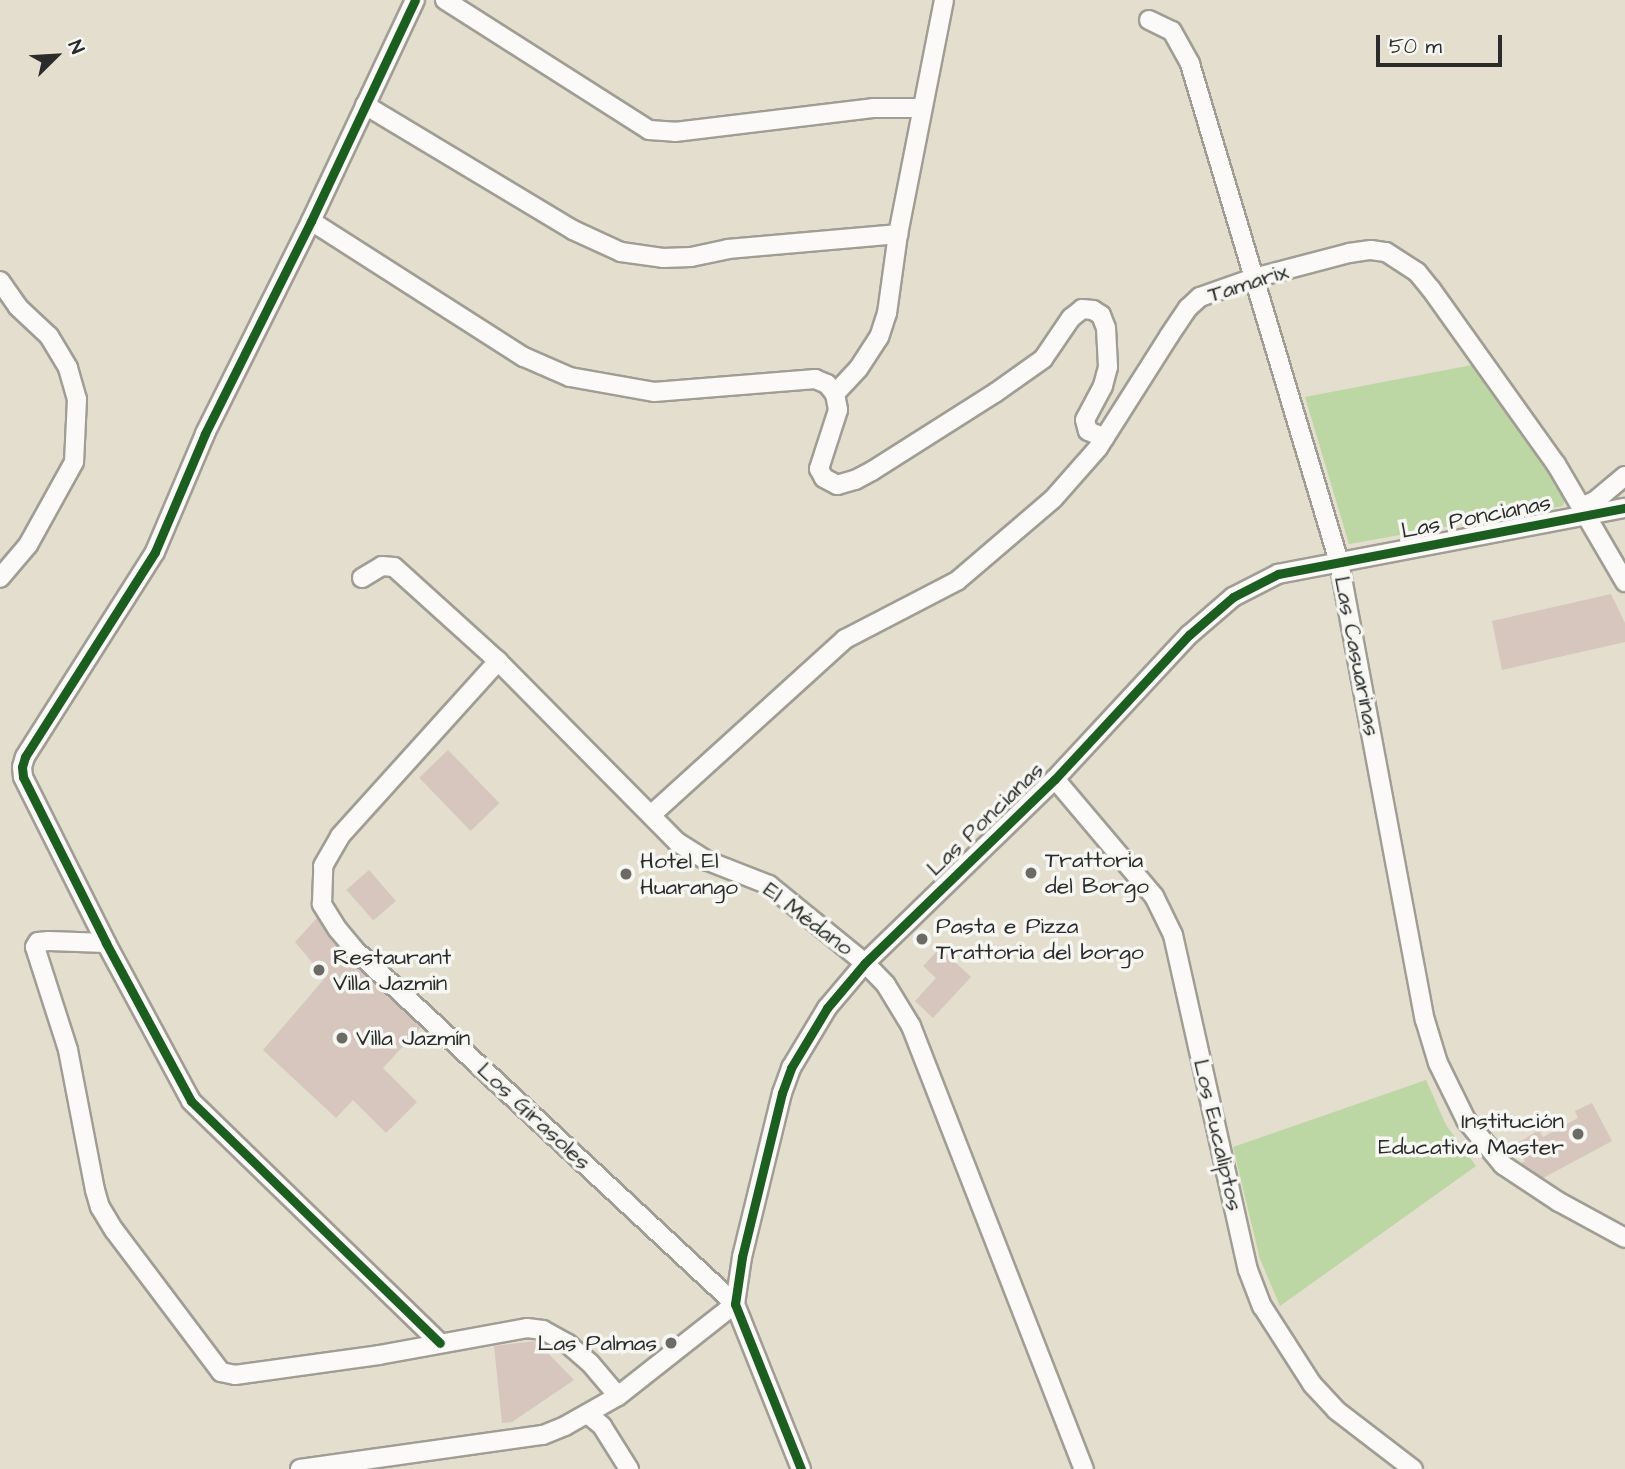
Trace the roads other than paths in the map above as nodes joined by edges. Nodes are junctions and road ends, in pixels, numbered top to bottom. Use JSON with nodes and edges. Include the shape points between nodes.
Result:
{"nodes":[{"id":1,"x":415,"y":0,"type":"edge"},
{"id":2,"x":445,"y":0,"type":"edge"},
{"id":3,"x":944,"y":0,"type":"edge"},
{"id":4,"x":1149,"y":20,"type":"dead end"},
{"id":5,"x":365,"y":105,"type":"junction"},
{"id":6,"x":922,"y":108,"type":"junction"},
{"id":7,"x":311,"y":221,"type":"junction"},
{"id":8,"x":898,"y":234,"type":"junction"},
{"id":9,"x":1254,"y":278,"type":"junction"},
{"id":10,"x":0,"y":281,"type":"edge"},
{"id":11,"x":835,"y":394,"type":"junction"},
{"id":12,"x":1105,"y":438,"type":"junction"},
{"id":13,"x":1625,"y":476,"type":"edge"},
{"id":14,"x":1625,"y":508,"type":"edge"},
{"id":15,"x":1584,"y":511,"type":"junction"},
{"id":16,"x":1339,"y":562,"type":"junction"},
{"id":17,"x":0,"y":578,"type":"edge"},
{"id":18,"x":362,"y":578,"type":"dead end"},
{"id":19,"x":1625,"y":582,"type":"edge"},
{"id":20,"x":498,"y":661,"type":"junction"},
{"id":21,"x":1055,"y":779,"type":"junction"},
{"id":22,"x":651,"y":816,"type":"junction"},
{"id":23,"x":106,"y":943,"type":"junction"},
{"id":24,"x":865,"y":963,"type":"junction"},
{"id":25,"x":1625,"y":1238,"type":"edge"},
{"id":26,"x":735,"y":1304,"type":"junction"},
{"id":27,"x":440,"y":1343,"type":"junction"},
{"id":28,"x":618,"y":1396,"type":"junction"},
{"id":29,"x":589,"y":1415,"type":"junction"},
{"id":30,"x":359,"y":1465,"type":"edge"},
{"id":31,"x":300,"y":1469,"type":"edge"},
{"id":32,"x":629,"y":1469,"type":"edge"},
{"id":33,"x":801,"y":1469,"type":"edge"},
{"id":34,"x":1084,"y":1469,"type":"edge"},
{"id":35,"x":1413,"y":1469,"type":"edge"}],
"edges":[{"from":1,"to":5,"type":"street"},
{"from":2,"to":6,"type":"street","via":[[649,130],[675,132],[873,108]]},
{"from":3,"to":6,"type":"street"},
{"from":4,"to":9,"type":"street","name":"Las Casuarinas","via":[[1172,31],[1190,64]]},
{"from":5,"to":7,"type":"street"},
{"from":5,"to":8,"type":"street","via":[[573,230],[621,251],[691,257],[766,245]]},
{"from":6,"to":8,"type":"street"},
{"from":7,"to":11,"type":"street","via":[[524,357],[570,377],[654,392],[815,379]]},
{"from":7,"to":23,"type":"street","via":[[205,434],[155,552],[22,767]]},
{"from":8,"to":11,"type":"street","via":[[887,313],[879,337]]},
{"from":9,"to":12,"type":"street","name":"Tamarix","via":[[1200,297],[1188,308]]},
{"from":9,"to":15,"type":"street","name":"Tamarix","via":[[1371,250],[1402,261],[1431,289],[1556,464]]},
{"from":9,"to":16,"type":"street","name":"Las Casuarinas"},
{"from":10,"to":17,"type":"street","via":[[18,307],[49,336],[68,368],[77,398],[74,462],[28,545]]},
{"from":11,"to":12,"type":"street","via":[[838,410],[819,469],[837,485],[855,480],[995,394],[1043,359],[1071,318],[1082,309],[1093,310],[1101,315],[1106,328],[1108,367],[1085,426],[1088,432]]},
{"from":12,"to":22,"type":"street","name":"Tamarix","via":[[1053,499],[957,581],[845,639]]},
{"from":13,"to":15,"type":"street"},
{"from":14,"to":15,"type":"street","name":"Las Poncianas"},
{"from":15,"to":16,"type":"street","name":"Las Poncianas"},
{"from":15,"to":19,"type":"street","name":"Tamarix"},
{"from":16,"to":21,"type":"street","name":"Las Poncianas","via":[[1278,574],[1216,610]]},
{"from":16,"to":25,"type":"street","name":"Las Casuarinas","via":[[1425,1020],[1438,1063],[1466,1120],[1503,1165]]},
{"from":18,"to":20,"type":"street","name":"El Médano","via":[[382,566],[394,568]]},
{"from":20,"to":22,"type":"street","name":"El Médano"},
{"from":20,"to":26,"type":"street","name":"Los Girasoles","via":[[340,836],[323,866],[322,904],[355,950]]},
{"from":21,"to":24,"type":"street","name":"Las Poncianas"},
{"from":21,"to":35,"type":"street","name":"Los Eucaliptos","via":[[1154,896],[1173,935],[1248,1270],[1262,1306],[1312,1384],[1336,1410]]},
{"from":22,"to":24,"type":"street","name":"El Médano","via":[[692,853],[787,897]]},
{"from":23,"to":27,"type":"street","via":[[191,1101]]},
{"from":23,"to":27,"type":"street","via":[[49,941],[35,947],[68,1049],[100,1208],[221,1372],[236,1375]]},
{"from":24,"to":26,"type":"street","name":"Las Poncianas","via":[[827,1008],[786,1081],[762,1168]]},
{"from":24,"to":34,"type":"street","name":"El Médano","via":[[886,985],[911,1026]]},
{"from":26,"to":28,"type":"street"},
{"from":26,"to":33,"type":"street"},
{"from":27,"to":28,"type":"street","via":[[506,1330],[542,1330],[590,1363]]},
{"from":28,"to":29,"type":"street"},
{"from":29,"to":30,"type":"street","via":[[543,1435]]},
{"from":29,"to":32,"type":"street","via":[[602,1426]]},
{"from":30,"to":31,"type":"street"}]}
